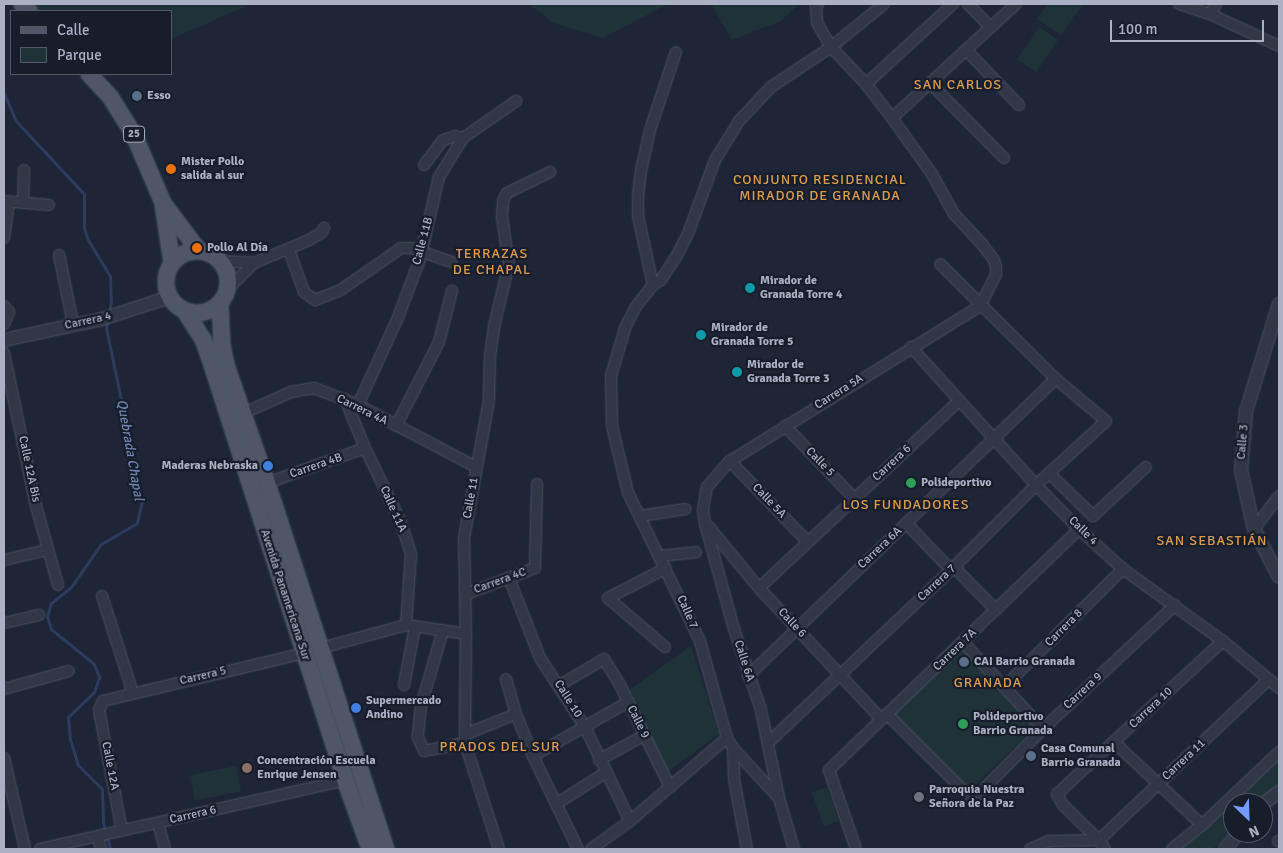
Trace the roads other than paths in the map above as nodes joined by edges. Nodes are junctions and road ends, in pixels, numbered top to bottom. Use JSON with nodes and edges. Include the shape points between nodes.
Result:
{"nodes":[{"id":1,"x":818,"y":4,"type":"edge"},
{"id":2,"x":884,"y":4,"type":"edge"},
{"id":3,"x":953,"y":4,"type":"edge"},
{"id":4,"x":968,"y":4,"type":"edge"},
{"id":5,"x":1016,"y":4,"type":"edge"},
{"id":6,"x":1216,"y":4,"type":"edge"},
{"id":7,"x":1184,"y":5,"type":"edge"},
{"id":8,"x":1210,"y":14,"type":"junction"},
{"id":9,"x":990,"y":27,"type":"junction"},
{"id":10,"x":1279,"y":46,"type":"edge"},
{"id":11,"x":831,"y":47,"type":"junction"},
{"id":12,"x":967,"y":51,"type":"junction"},
{"id":13,"x":676,"y":52,"type":"dead end"},
{"id":14,"x":90,"y":75,"type":"edge"},
{"id":15,"x":866,"y":84,"type":"junction"},
{"id":16,"x":932,"y":84,"type":"junction"},
{"id":17,"x":516,"y":101,"type":"dead end"},
{"id":18,"x":1019,"y":105,"type":"dead end"},
{"id":19,"x":892,"y":118,"type":"junction"},
{"id":20,"x":463,"y":138,"type":"junction"},
{"id":21,"x":1004,"y":158,"type":"dead end"},
{"id":22,"x":424,"y":165,"type":"dead end"},
{"id":23,"x":24,"y":170,"type":"dead end"},
{"id":24,"x":550,"y":172,"type":"dead end"},
{"id":25,"x":6,"y":202,"type":"edge"},
{"id":26,"x":23,"y":203,"type":"junction"},
{"id":27,"x":163,"y":203,"type":"junction"},
{"id":28,"x":49,"y":205,"type":"dead end"},
{"id":29,"x":324,"y":228,"type":"dead end"},
{"id":30,"x":4,"y":238,"type":"edge"},
{"id":31,"x":290,"y":250,"type":"junction"},
{"id":32,"x":200,"y":251,"type":"junction"},
{"id":33,"x":421,"y":253,"type":"junction"},
{"id":34,"x":59,"y":255,"type":"dead end"},
{"id":35,"x":220,"y":261,"type":"junction"},
{"id":36,"x":452,"y":262,"type":"dead end"},
{"id":37,"x":172,"y":263,"type":"junction"},
{"id":38,"x":254,"y":263,"type":"junction"},
{"id":39,"x":940,"y":264,"type":"dead end"},
{"id":40,"x":653,"y":285,"type":"junction"},
{"id":41,"x":452,"y":291,"type":"dead end"},
{"id":42,"x":224,"y":296,"type":"junction"},
{"id":43,"x":170,"y":297,"type":"junction"},
{"id":44,"x":1279,"y":304,"type":"edge"},
{"id":45,"x":4,"y":306,"type":"edge"},
{"id":46,"x":980,"y":306,"type":"junction"},
{"id":47,"x":184,"y":310,"type":"junction"},
{"id":48,"x":4,"y":324,"type":"edge"},
{"id":49,"x":72,"y":324,"type":"junction"},
{"id":50,"x":4,"y":340,"type":"edge"},
{"id":51,"x":911,"y":347,"type":"junction"},
{"id":52,"x":4,"y":353,"type":"edge"},
{"id":53,"x":1056,"y":379,"type":"junction"},
{"id":54,"x":345,"y":399,"type":"junction"},
{"id":55,"x":959,"y":401,"type":"junction"},
{"id":56,"x":358,"y":405,"type":"junction"},
{"id":57,"x":244,"y":413,"type":"junction"},
{"id":58,"x":396,"y":426,"type":"junction"},
{"id":59,"x":786,"y":426,"type":"junction"},
{"id":60,"x":993,"y":439,"type":"junction"},
{"id":61,"x":365,"y":448,"type":"junction"},
{"id":62,"x":730,"y":462,"type":"junction"},
{"id":63,"x":476,"y":466,"type":"junction"},
{"id":64,"x":1146,"y":467,"type":"dead end"},
{"id":65,"x":1050,"y":474,"type":"junction"},
{"id":66,"x":267,"y":483,"type":"junction"},
{"id":67,"x":537,"y":484,"type":"dead end"},
{"id":68,"x":1036,"y":485,"type":"junction"},
{"id":69,"x":1279,"y":496,"type":"edge"},
{"id":70,"x":854,"y":498,"type":"junction"},
{"id":71,"x":685,"y":509,"type":"dead end"},
{"id":72,"x":640,"y":516,"type":"junction"},
{"id":73,"x":906,"y":523,"type":"junction"},
{"id":74,"x":706,"y":524,"type":"junction"},
{"id":75,"x":1079,"y":528,"type":"junction"},
{"id":76,"x":1254,"y":529,"type":"junction"},
{"id":77,"x":807,"y":541,"type":"junction"},
{"id":78,"x":47,"y":550,"type":"junction"},
{"id":79,"x":696,"y":552,"type":"dead end"},
{"id":80,"x":660,"y":556,"type":"junction"},
{"id":81,"x":4,"y":560,"type":"edge"},
{"id":82,"x":666,"y":568,"type":"junction"},
{"id":83,"x":953,"y":568,"type":"junction"},
{"id":84,"x":1123,"y":569,"type":"junction"},
{"id":85,"x":1279,"y":577,"type":"edge"},
{"id":86,"x":508,"y":578,"type":"junction"},
{"id":87,"x":58,"y":585,"type":"dead end"},
{"id":88,"x":759,"y":588,"type":"junction"},
{"id":89,"x":466,"y":594,"type":"junction"},
{"id":90,"x":102,"y":596,"type":"dead end"},
{"id":91,"x":1175,"y":605,"type":"junction"},
{"id":92,"x":996,"y":610,"type":"junction"},
{"id":93,"x":39,"y":615,"type":"dead end"},
{"id":94,"x":4,"y":623,"type":"edge"},
{"id":95,"x":410,"y":626,"type":"junction"},
{"id":96,"x":797,"y":628,"type":"junction"},
{"id":97,"x":443,"y":630,"type":"junction"},
{"id":98,"x":466,"y":634,"type":"junction"},
{"id":99,"x":1223,"y":641,"type":"junction"},
{"id":100,"x":963,"y":642,"type":"junction"},
{"id":101,"x":665,"y":647,"type":"dead end"},
{"id":102,"x":321,"y":648,"type":"junction"},
{"id":103,"x":304,"y":653,"type":"junction"},
{"id":104,"x":69,"y":671,"type":"dead end"},
{"id":105,"x":839,"y":675,"type":"junction"},
{"id":106,"x":748,"y":676,"type":"junction"},
{"id":107,"x":506,"y":679,"type":"dead end"},
{"id":108,"x":1268,"y":680,"type":"junction"},
{"id":109,"x":404,"y":685,"type":"dead end"},
{"id":110,"x":560,"y":685,"type":"junction"},
{"id":111,"x":1004,"y":687,"type":"junction"},
{"id":112,"x":1279,"y":688,"type":"edge"},
{"id":113,"x":4,"y":689,"type":"edge"},
{"id":114,"x":133,"y":693,"type":"junction"},
{"id":115,"x":103,"y":701,"type":"joint"},
{"id":116,"x":628,"y":702,"type":"junction"},
{"id":117,"x":516,"y":714,"type":"junction"},
{"id":118,"x":884,"y":717,"type":"junction"},
{"id":119,"x":585,"y":727,"type":"junction"},
{"id":120,"x":1043,"y":729,"type":"junction"},
{"id":121,"x":645,"y":735,"type":"junction"},
{"id":122,"x":465,"y":738,"type":"junction"},
{"id":123,"x":727,"y":738,"type":"junction"},
{"id":124,"x":1114,"y":742,"type":"junction"},
{"id":125,"x":768,"y":743,"type":"junction"},
{"id":126,"x":733,"y":748,"type":"junction"},
{"id":127,"x":1279,"y":752,"type":"edge"},
{"id":128,"x":533,"y":756,"type":"junction"},
{"id":129,"x":4,"y":758,"type":"edge"},
{"id":130,"x":599,"y":760,"type":"junction"},
{"id":131,"x":605,"y":773,"type":"junction"},
{"id":132,"x":346,"y":780,"type":"junction"},
{"id":133,"x":1159,"y":784,"type":"junction"},
{"id":134,"x":670,"y":787,"type":"junction"},
{"id":135,"x":779,"y":798,"type":"junction"},
{"id":136,"x":972,"y":800,"type":"joint"},
{"id":137,"x":556,"y":804,"type":"junction"},
{"id":138,"x":630,"y":821,"type":"junction"},
{"id":139,"x":158,"y":823,"type":"junction"},
{"id":140,"x":1202,"y":825,"type":"junction"},
{"id":141,"x":119,"y":832,"type":"junction"},
{"id":142,"x":100,"y":836,"type":"junction"},
{"id":143,"x":1102,"y":845,"type":"edge"},
{"id":144,"x":25,"y":849,"type":"edge"},
{"id":145,"x":40,"y":849,"type":"edge"},
{"id":146,"x":101,"y":849,"type":"edge"},
{"id":147,"x":164,"y":849,"type":"edge"},
{"id":148,"x":370,"y":849,"type":"edge"},
{"id":149,"x":386,"y":849,"type":"edge"},
{"id":150,"x":499,"y":849,"type":"edge"},
{"id":151,"x":578,"y":849,"type":"edge"},
{"id":152,"x":591,"y":849,"type":"edge"},
{"id":153,"x":747,"y":849,"type":"edge"},
{"id":154,"x":794,"y":849,"type":"edge"},
{"id":155,"x":856,"y":849,"type":"edge"},
{"id":156,"x":1030,"y":849,"type":"edge"},
{"id":157,"x":1172,"y":849,"type":"edge"}],
"edges":[{"from":1,"to":11,"type":"street","via":[[817,23]]},
{"from":2,"to":11,"type":"street","name":"Calle 7"},
{"from":3,"to":15,"type":"street"},
{"from":4,"to":9,"type":"street"},
{"from":5,"to":9,"type":"street"},
{"from":6,"to":8,"type":"street"},
{"from":7,"to":8,"type":"street"},
{"from":8,"to":10,"type":"street"},
{"from":9,"to":12,"type":"street"},
{"from":11,"to":15,"type":"street"},
{"from":11,"to":40,"type":"street","name":"Calle 7","via":[[771,86],[739,121],[715,160],[676,257],[661,280]]},
{"from":12,"to":16,"type":"street"},
{"from":12,"to":18,"type":"street"},
{"from":13,"to":40,"type":"street","via":[[648,137],[638,195],[638,216]]},
{"from":14,"to":27,"type":"main road","number":"25","via":[[111,98],[134,135]]},
{"from":15,"to":19,"type":"street"},
{"from":16,"to":19,"type":"street"},
{"from":16,"to":21,"type":"street"},
{"from":17,"to":20,"type":"street","name":"Calle 11B"},
{"from":19,"to":46,"type":"street","via":[[932,174],[954,214],[994,260],[996,274]]},
{"from":20,"to":22,"type":"street","via":[[455,136],[442,140]]},
{"from":20,"to":33,"type":"street","name":"Calle 11B","via":[[439,177]]},
{"from":23,"to":26,"type":"street"},
{"from":24,"to":63,"type":"street","name":"Calle 11","via":[[507,193],[503,201],[502,218],[509,264],[490,356],[489,400]]},
{"from":25,"to":26,"type":"street"},
{"from":25,"to":30,"type":"street"},
{"from":26,"to":28,"type":"street"},
{"from":27,"to":32,"type":"main road","number":"25"},
{"from":27,"to":37,"type":"main road"},
{"from":29,"to":31,"type":"street","via":[[321,233]]},
{"from":31,"to":33,"type":"street","via":[[304,292],[315,300],[338,291],[401,248],[412,248]]},
{"from":31,"to":38,"type":"street"},
{"from":32,"to":35,"type":"main road"},
{"from":32,"to":37,"type":"main road","via":[[184,254]]},
{"from":33,"to":36,"type":"street"},
{"from":33,"to":56,"type":"street","name":"Calle 11B","via":[[397,320]]},
{"from":34,"to":49,"type":"street"},
{"from":35,"to":38,"type":"street"},
{"from":35,"to":42,"type":"main road","via":[[228,274]]},
{"from":37,"to":43,"type":"main road","via":[[166,278]]},
{"from":38,"to":42,"type":"street"},
{"from":39,"to":46,"type":"street"},
{"from":40,"to":72,"type":"street","name":"Calle 7","via":[[624,328],[611,376],[612,426],[628,493]]},
{"from":41,"to":58,"type":"street","via":[[439,342]]},
{"from":42,"to":47,"type":"main road","via":[[214,308],[199,313]]},
{"from":42,"to":57,"type":"main road","name":"Avenida Panamericana Sur","via":[[222,345]]},
{"from":43,"to":47,"type":"main road"},
{"from":43,"to":49,"type":"street","name":"Carrera 4","via":[[102,319]]},
{"from":44,"to":76,"type":"street","name":"Calle 3","via":[[1246,411],[1241,470]]},
{"from":45,"to":48,"type":"street","via":[[9,312]]},
{"from":46,"to":51,"type":"street","name":"Carrera 5A"},
{"from":46,"to":53,"type":"street"},
{"from":47,"to":103,"type":"main road","name":"Avenida Panamericana Sur","via":[[202,339]]},
{"from":49,"to":50,"type":"street","name":"Carrera 4"},
{"from":51,"to":55,"type":"street","name":"Calle 4"},
{"from":51,"to":59,"type":"street","name":"Carrera 5A"},
{"from":52,"to":78,"type":"street","name":"Calle 12A Bis"},
{"from":53,"to":60,"type":"street","name":"Carrera 6A"},
{"from":53,"to":65,"type":"street","name":"Carrera 7","via":[[1106,421]]},
{"from":54,"to":56,"type":"street","name":"Carrera 4A"},
{"from":54,"to":57,"type":"street","name":"Carrera 4A","via":[[314,388],[291,392]]},
{"from":54,"to":61,"type":"street","name":"Calle 11A"},
{"from":55,"to":60,"type":"street","name":"Calle 4"},
{"from":55,"to":70,"type":"street","name":"Carrera 6"},
{"from":56,"to":58,"type":"street","name":"Carrera 4A"},
{"from":57,"to":66,"type":"main road","name":"Avenida Panamericana Sur"},
{"from":58,"to":63,"type":"street","name":"Carrera 4A"},
{"from":59,"to":62,"type":"street","name":"Carrera 5A"},
{"from":59,"to":70,"type":"street","name":"Calle 5"},
{"from":60,"to":68,"type":"street","name":"Calle 4"},
{"from":60,"to":73,"type":"street","name":"Carrera 6A"},
{"from":61,"to":66,"type":"street","name":"Carrera 4B"},
{"from":61,"to":95,"type":"street","name":"Calle 11A","via":[[400,520],[411,554]]},
{"from":62,"to":74,"type":"street","name":"Carrera 5A","via":[[707,487],[703,509]]},
{"from":62,"to":77,"type":"street","name":"Calle 5A"},
{"from":63,"to":89,"type":"street","name":"Calle 11","via":[[464,538]]},
{"from":64,"to":65,"type":"street","via":[[1093,516]]},
{"from":65,"to":68,"type":"street","name":"Carrera 7"},
{"from":66,"to":102,"type":"main road","name":"Avenida Panamericana Sur"},
{"from":67,"to":86,"type":"street","name":"Carrera 4C","via":[[535,568]]},
{"from":68,"to":75,"type":"street","name":"Calle 4"},
{"from":68,"to":83,"type":"street","name":"Carrera 7"},
{"from":69,"to":76,"type":"street"},
{"from":70,"to":77,"type":"street","name":"Carrera 6"},
{"from":71,"to":72,"type":"street"},
{"from":72,"to":80,"type":"street","name":"Calle 7"},
{"from":73,"to":83,"type":"street"},
{"from":73,"to":96,"type":"street","name":"Carrera 6A"},
{"from":74,"to":88,"type":"street","name":"Calle 6"},
{"from":74,"to":106,"type":"street","name":"Calle 6A"},
{"from":75,"to":84,"type":"street","name":"Calle 4"},
{"from":75,"to":92,"type":"street","name":"Carrera 7A"},
{"from":76,"to":85,"type":"street","name":"Calle 3"},
{"from":77,"to":88,"type":"street","name":"Carrera 6"},
{"from":78,"to":81,"type":"street"},
{"from":78,"to":87,"type":"street","name":"Calle 12A Bis"},
{"from":79,"to":80,"type":"street"},
{"from":80,"to":82,"type":"street","name":"Calle 7"},
{"from":82,"to":101,"type":"street","via":[[608,598]]},
{"from":82,"to":123,"type":"street","name":"Calle 7","via":[[700,642]]},
{"from":83,"to":92,"type":"street"},
{"from":83,"to":105,"type":"street","name":"Carrera 7"},
{"from":84,"to":91,"type":"street","name":"Calle 4"},
{"from":84,"to":111,"type":"street","name":"Carrera 8"},
{"from":86,"to":89,"type":"street","name":"Carrera 4C"},
{"from":86,"to":110,"type":"street","name":"Calle 10","via":[[540,658]]},
{"from":88,"to":96,"type":"street","name":"Calle 6"},
{"from":89,"to":98,"type":"street","name":"Calle 11"},
{"from":90,"to":114,"type":"street"},
{"from":91,"to":99,"type":"street","name":"Calle 4"},
{"from":91,"to":120,"type":"street","name":"Carrera 9"},
{"from":92,"to":100,"type":"street","name":"Carrera 7A"},
{"from":93,"to":94,"type":"street"},
{"from":95,"to":97,"type":"street"},
{"from":95,"to":102,"type":"street"},
{"from":95,"to":109,"type":"street","name":"Calle 11A"},
{"from":96,"to":105,"type":"street","name":"Calle 6"},
{"from":96,"to":106,"type":"street","name":"Carrera 6A"},
{"from":97,"to":98,"type":"street"},
{"from":97,"to":122,"type":"street","via":[[421,706],[418,737],[424,751]]},
{"from":98,"to":122,"type":"street","name":"Calle 11"},
{"from":99,"to":108,"type":"street","name":"Calle 4"},
{"from":99,"to":124,"type":"street","name":"Carrera 10"},
{"from":100,"to":111,"type":"street"},
{"from":100,"to":118,"type":"street","name":"Carrera 7A"},
{"from":102,"to":149,"type":"main road","name":"Avenida Panamericana Sur"},
{"from":103,"to":114,"type":"street","name":"Carrera 5"},
{"from":103,"to":132,"type":"main road","name":"Avenida Panamericana Sur"},
{"from":104,"to":113,"type":"street"},
{"from":105,"to":118,"type":"street","name":"Calle 6"},
{"from":105,"to":125,"type":"street","name":"Carrera 7"},
{"from":106,"to":125,"type":"street","name":"Calle 6A","via":[[761,710]]},
{"from":107,"to":117,"type":"street"},
{"from":108,"to":112,"type":"street","name":"Calle 4"},
{"from":108,"to":133,"type":"street","name":"Carrera 11"},
{"from":110,"to":116,"type":"street","name":"Calle 9","via":[[604,659]]},
{"from":110,"to":119,"type":"street","name":"Calle 10"},
{"from":111,"to":120,"type":"street"},
{"from":114,"to":115,"type":"street","name":"Carrera 5"},
{"from":115,"to":141,"type":"street","name":"Calle 12A","via":[[99,710]]},
{"from":116,"to":119,"type":"street"},
{"from":116,"to":121,"type":"street","name":"Calle 9"},
{"from":117,"to":122,"type":"street"},
{"from":117,"to":128,"type":"street"},
{"from":118,"to":136,"type":"street","name":"Calle 6"},
{"from":118,"to":155,"type":"street","name":"Carrera 7A","via":[[829,770]]},
{"from":119,"to":128,"type":"street"},
{"from":119,"to":130,"type":"street","name":"Calle 10"},
{"from":120,"to":136,"type":"street","name":"Carrera 9"},
{"from":121,"to":130,"type":"street"},
{"from":121,"to":134,"type":"street","name":"Calle 9"},
{"from":122,"to":150,"type":"street","name":"Calle 11"},
{"from":123,"to":126,"type":"street","name":"Calle 7"},
{"from":123,"to":134,"type":"street"},
{"from":124,"to":133,"type":"street"},
{"from":124,"to":143,"type":"street","name":"Carrera 10","via":[[1057,794],[1063,805]]},
{"from":125,"to":135,"type":"street","name":"Calle 6A"},
{"from":126,"to":135,"type":"street","name":"Calle 7"},
{"from":126,"to":153,"type":"street","via":[[734,779]]},
{"from":127,"to":140,"type":"street"},
{"from":128,"to":137,"type":"street"},
{"from":129,"to":144,"type":"street"},
{"from":130,"to":131,"type":"street","name":"Calle 10"},
{"from":131,"to":137,"type":"street"},
{"from":131,"to":138,"type":"street","name":"Calle 10"},
{"from":132,"to":139,"type":"street","name":"Carrera 6"},
{"from":132,"to":148,"type":"main road","name":"Avenida Panamericana Sur"},
{"from":133,"to":140,"type":"street"},
{"from":133,"to":143,"type":"street","name":"Carrera 11"},
{"from":134,"to":138,"type":"street"},
{"from":135,"to":154,"type":"street","name":"Calle 6A"},
{"from":137,"to":151,"type":"street"},
{"from":138,"to":152,"type":"street"},
{"from":139,"to":141,"type":"street","name":"Carrera 6"},
{"from":139,"to":147,"type":"street"},
{"from":140,"to":157,"type":"street"},
{"from":141,"to":142,"type":"street","name":"Carrera 6"},
{"from":142,"to":145,"type":"street","name":"Carrera 6"},
{"from":142,"to":146,"type":"street"},
{"from":143,"to":156,"type":"street","via":[[1049,841]]}]}
